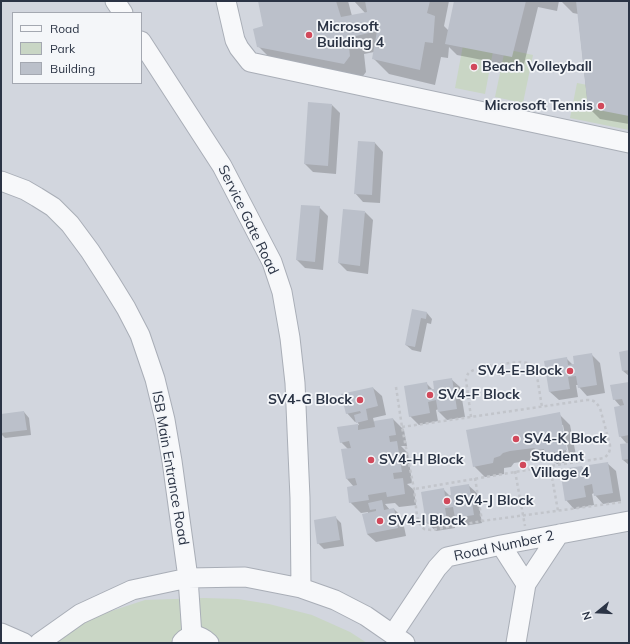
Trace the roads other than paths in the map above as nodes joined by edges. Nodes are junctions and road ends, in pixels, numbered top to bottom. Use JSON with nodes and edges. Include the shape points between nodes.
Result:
{"nodes":[{"id":1,"x":115,"y":1,"type":"edge"},
{"id":2,"x":226,"y":1,"type":"edge"},
{"id":3,"x":122,"y":12,"type":"edge"},
{"id":4,"x":142,"y":43,"type":"edge"},
{"id":5,"x":629,"y":142,"type":"edge"},
{"id":6,"x":1,"y":181,"type":"edge"},
{"id":7,"x":629,"y":521,"type":"edge"},
{"id":8,"x":559,"y":534,"type":"junction"},
{"id":9,"x":501,"y":545,"type":"junction"},
{"id":10,"x":188,"y":578,"type":"junction"},
{"id":11,"x":526,"y":584,"type":"junction"},
{"id":12,"x":301,"y":588,"type":"junction"},
{"id":13,"x":1,"y":633,"type":"edge"},
{"id":14,"x":399,"y":639,"type":"edge"},
{"id":15,"x":194,"y":641,"type":"edge"},
{"id":16,"x":24,"y":643,"type":"edge"},
{"id":17,"x":39,"y":643,"type":"edge"},
{"id":18,"x":516,"y":643,"type":"edge"}],
"edges":[{"from":1,"to":3,"type":"lane"},
{"from":2,"to":5,"type":"lane","via":[[239,48],[250,62]]},
{"from":4,"to":12,"type":"lane","name":"Service Gate Road","via":[[222,166],[272,262],[282,292],[295,383]]},
{"from":6,"to":10,"type":"lane","name":"ISB Main Entrance Road","via":[[38,197],[53,207],[70,224],[114,288],[140,335],[165,420]]},
{"from":7,"to":8,"type":"lane","name":"Road Number 2"},
{"from":8,"to":9,"type":"lane","name":"Road Number 2"},
{"from":8,"to":11,"type":"lane"},
{"from":9,"to":11,"type":"lane"},
{"from":9,"to":14,"type":"lane","name":"Road Number 2","via":[[447,557],[437,568]]},
{"from":10,"to":12,"type":"lane","via":[[245,577]]},
{"from":10,"to":15,"type":"lane","name":"ISB Main Entrance Road"},
{"from":10,"to":17,"type":"lane","via":[[132,590],[80,614]]},
{"from":11,"to":18,"type":"lane"},
{"from":12,"to":14,"type":"lane","via":[[335,600],[366,616]]},
{"from":13,"to":16,"type":"lane"}]}
